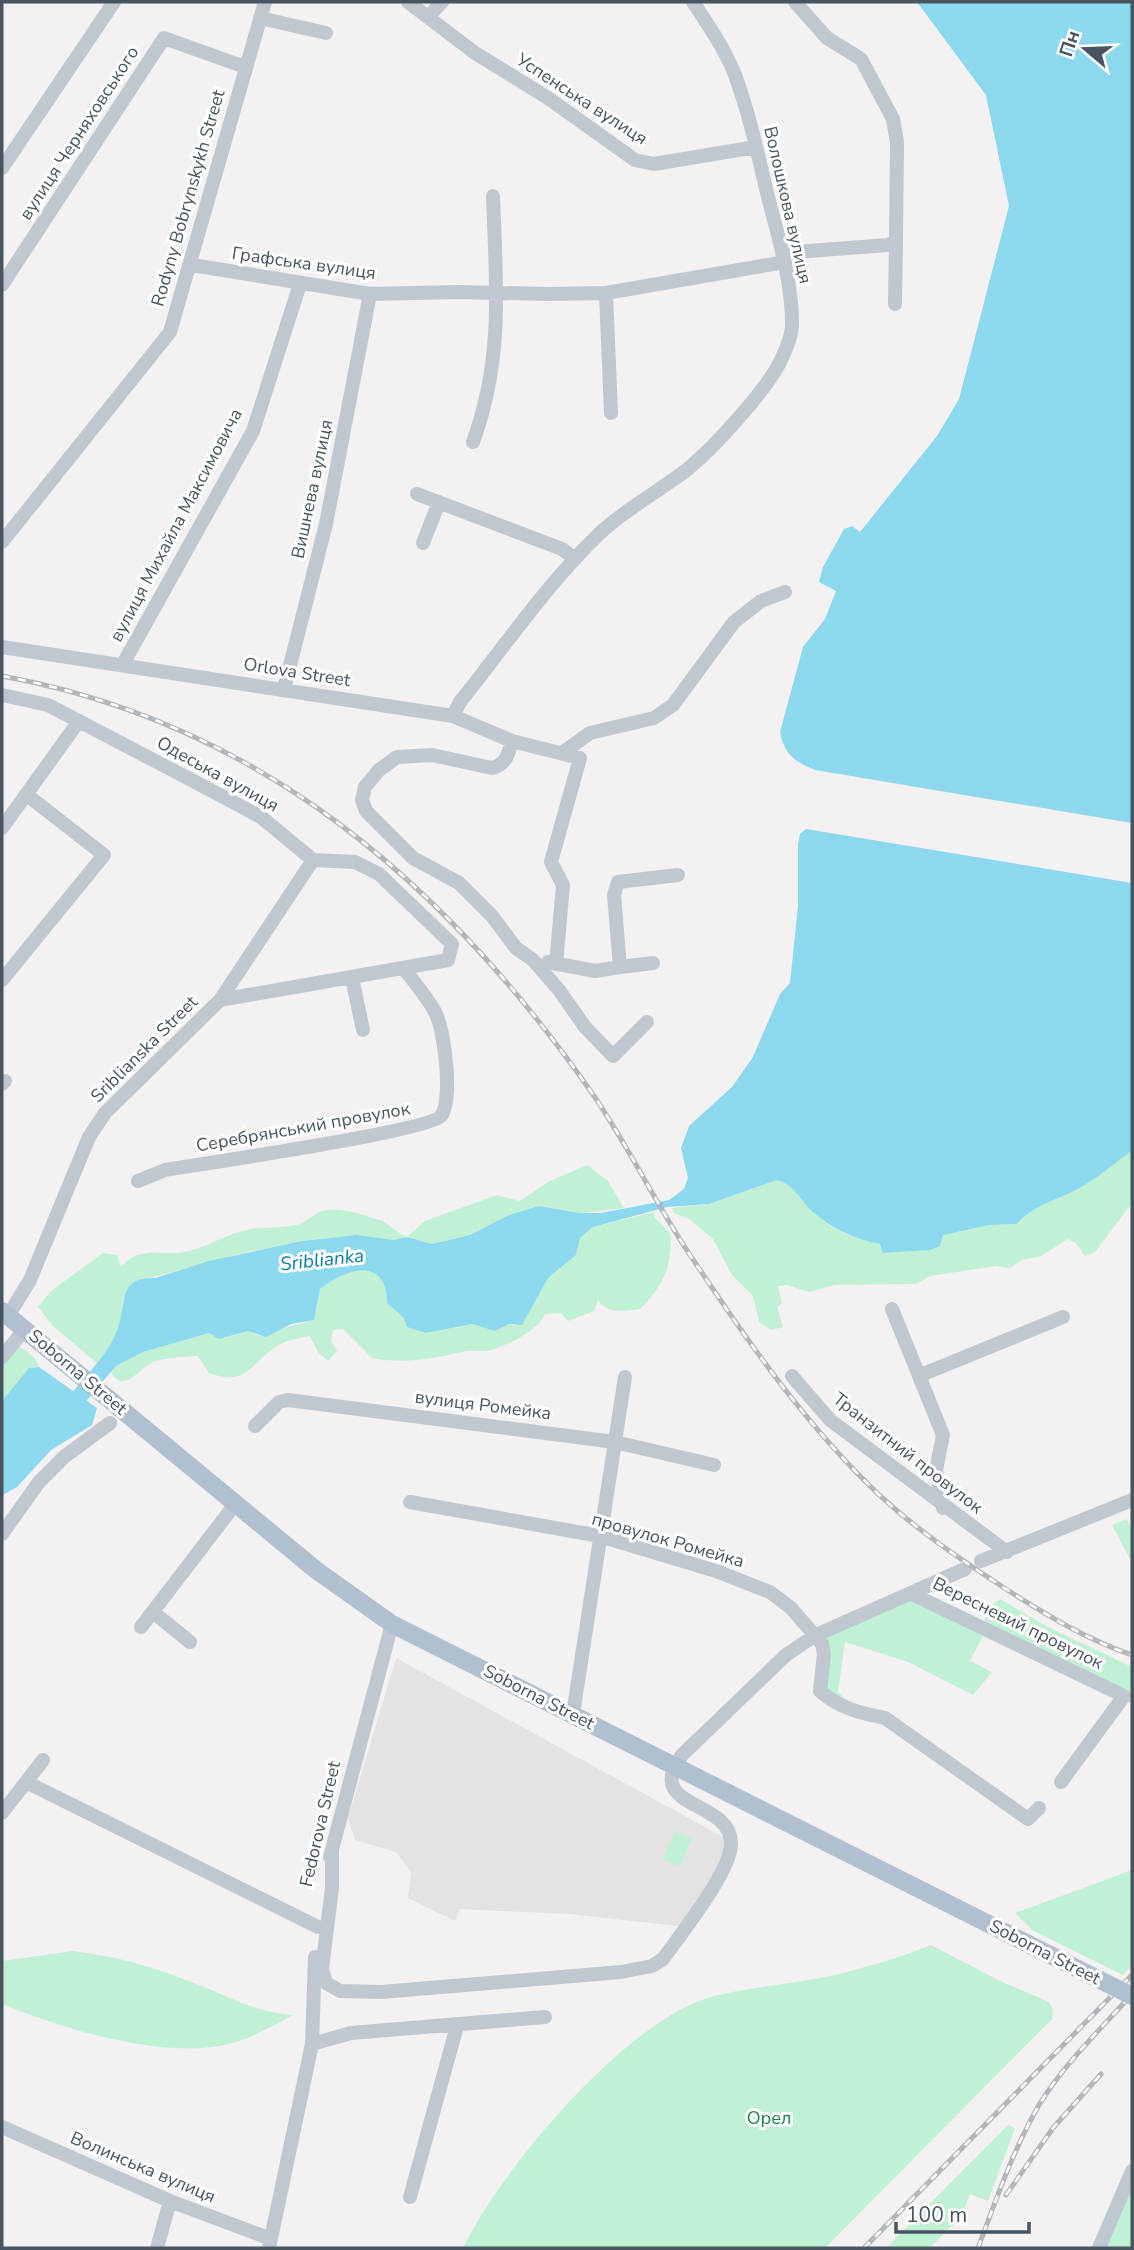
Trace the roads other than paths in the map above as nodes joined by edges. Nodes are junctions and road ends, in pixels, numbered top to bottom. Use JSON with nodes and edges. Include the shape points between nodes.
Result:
{"nodes":[{"id":1,"x":114,"y":2,"type":"edge"},
{"id":2,"x":265,"y":2,"type":"edge"},
{"id":3,"x":408,"y":2,"type":"edge"},
{"id":4,"x":442,"y":2,"type":"edge"},
{"id":5,"x":693,"y":2,"type":"edge"},
{"id":6,"x":795,"y":2,"type":"edge"},
{"id":7,"x":428,"y":17,"type":"junction"},
{"id":8,"x":260,"y":18,"type":"junction"},
{"id":9,"x":326,"y":33,"type":"dead end"},
{"id":10,"x":246,"y":67,"type":"junction"},
{"id":11,"x":756,"y":147,"type":"junction"},
{"id":12,"x":2,"y":168,"type":"edge"},
{"id":13,"x":493,"y":196,"type":"dead end"},
{"id":14,"x":896,"y":241,"type":"junction"},
{"id":15,"x":784,"y":258,"type":"junction"},
{"id":16,"x":192,"y":265,"type":"junction"},
{"id":17,"x":300,"y":284,"type":"junction"},
{"id":18,"x":2,"y":285,"type":"edge"},
{"id":19,"x":496,"y":292,"type":"junction"},
{"id":20,"x":606,"y":293,"type":"junction"},
{"id":21,"x":370,"y":294,"type":"junction"},
{"id":22,"x":895,"y":304,"type":"dead end"},
{"id":23,"x":611,"y":413,"type":"dead end"},
{"id":24,"x":473,"y":442,"type":"dead end"},
{"id":25,"x":417,"y":494,"type":"dead end"},
{"id":26,"x":439,"y":502,"type":"junction"},
{"id":27,"x":2,"y":542,"type":"edge"},
{"id":28,"x":423,"y":543,"type":"dead end"},
{"id":29,"x":575,"y":559,"type":"junction"},
{"id":30,"x":785,"y":592,"type":"dead end"},
{"id":31,"x":2,"y":647,"type":"edge"},
{"id":32,"x":123,"y":664,"type":"junction"},
{"id":33,"x":284,"y":689,"type":"junction"},
{"id":34,"x":2,"y":695,"type":"edge"},
{"id":35,"x":453,"y":716,"type":"junction"},
{"id":36,"x":79,"y":721,"type":"junction"},
{"id":37,"x":512,"y":741,"type":"junction"},
{"id":38,"x":562,"y":753,"type":"junction"},
{"id":39,"x":27,"y":795,"type":"junction"},
{"id":40,"x":2,"y":828,"type":"edge"},
{"id":41,"x":313,"y":860,"type":"junction"},
{"id":42,"x":678,"y":875,"type":"dead end"},
{"id":43,"x":533,"y":960,"type":"junction"},
{"id":44,"x":653,"y":963,"type":"dead end"},
{"id":45,"x":556,"y":964,"type":"junction"},
{"id":46,"x":620,"y":967,"type":"junction"},
{"id":47,"x":404,"y":969,"type":"junction"},
{"id":48,"x":352,"y":978,"type":"junction"},
{"id":49,"x":2,"y":980,"type":"edge"},
{"id":50,"x":220,"y":1000,"type":"junction"},
{"id":51,"x":647,"y":1022,"type":"dead end"},
{"id":52,"x":363,"y":1030,"type":"dead end"},
{"id":53,"x":138,"y":1181,"type":"dead end"},
{"id":54,"x":892,"y":1309,"type":"dead end"},
{"id":55,"x":5,"y":1314,"type":"edge"},
{"id":56,"x":1063,"y":1317,"type":"dead end"},
{"id":57,"x":25,"y":1329,"type":"junction"},
{"id":58,"x":2,"y":1357,"type":"edge"},
{"id":59,"x":921,"y":1375,"type":"junction"},
{"id":60,"x":792,"y":1376,"type":"dead end"},
{"id":61,"x":625,"y":1377,"type":"dead end"},
{"id":62,"x":110,"y":1423,"type":"dead end"},
{"id":63,"x":255,"y":1426,"type":"dead end"},
{"id":64,"x":615,"y":1442,"type":"junction"},
{"id":65,"x":714,"y":1465,"type":"dead end"},
{"id":66,"x":1132,"y":1500,"type":"edge"},
{"id":67,"x":410,"y":1502,"type":"dead end"},
{"id":68,"x":236,"y":1503,"type":"junction"},
{"id":69,"x":943,"y":1508,"type":"junction"},
{"id":70,"x":2,"y":1534,"type":"edge"},
{"id":71,"x":600,"y":1536,"type":"junction"},
{"id":72,"x":1007,"y":1552,"type":"junction"},
{"id":73,"x":981,"y":1561,"type":"dead end"},
{"id":74,"x":965,"y":1569,"type":"dead end"},
{"id":75,"x":912,"y":1594,"type":"junction"},
{"id":76,"x":153,"y":1612,"type":"junction"},
{"id":77,"x":797,"y":1615,"type":"junction"},
{"id":78,"x":391,"y":1623,"type":"junction"},
{"id":79,"x":141,"y":1627,"type":"dead end"},
{"id":80,"x":814,"y":1636,"type":"junction"},
{"id":81,"x":190,"y":1642,"type":"dead end"},
{"id":82,"x":786,"y":1655,"type":"junction"},
{"id":83,"x":573,"y":1714,"type":"junction"},
{"id":84,"x":43,"y":1760,"type":"dead end"},
{"id":85,"x":674,"y":1766,"type":"junction"},
{"id":86,"x":26,"y":1782,"type":"junction"},
{"id":87,"x":1060,"y":1782,"type":"dead end"},
{"id":88,"x":1039,"y":1808,"type":"dead end"},
{"id":89,"x":2,"y":1813,"type":"edge"},
{"id":90,"x":332,"y":1850,"type":"junction"},
{"id":91,"x":318,"y":1927,"type":"junction"},
{"id":92,"x":1132,"y":1996,"type":"edge"},
{"id":93,"x":545,"y":2017,"type":"dead end"},
{"id":94,"x":457,"y":2026,"type":"junction"},
{"id":95,"x":312,"y":2041,"type":"junction"},
{"id":96,"x":2,"y":2127,"type":"edge"},
{"id":97,"x":1132,"y":2171,"type":"edge"},
{"id":98,"x":410,"y":2197,"type":"dead end"},
{"id":99,"x":170,"y":2201,"type":"junction"},
{"id":100,"x":270,"y":2244,"type":"edge"},
{"id":101,"x":157,"y":2248,"type":"edge"},
{"id":102,"x":1099,"y":2248,"type":"edge"}],
"edges":[{"from":1,"to":12,"type":"street"},
{"from":2,"to":8,"type":"street","name":"Rodyny Bobrynskykh Street"},
{"from":3,"to":7,"type":"street","name":"Успенська вулиця"},
{"from":4,"to":7,"type":"street"},
{"from":5,"to":11,"type":"street","name":"Волошкова вулиця","via":[[735,75]]},
{"from":6,"to":14,"type":"street","via":[[827,38],[861,59],[893,119]]},
{"from":7,"to":11,"type":"street","name":"Успенська вулиця","via":[[635,160],[654,164]]},
{"from":8,"to":9,"type":"street"},
{"from":8,"to":10,"type":"street","name":"Rodyny Bobrynskykh Street"},
{"from":10,"to":16,"type":"street","name":"Rodyny Bobrynskykh Street"},
{"from":10,"to":18,"type":"street","name":"вулиця Черняховського","via":[[164,38]]},
{"from":11,"to":15,"type":"street","name":"Волошкова вулиця"},
{"from":13,"to":19,"type":"street"},
{"from":14,"to":15,"type":"street","name":"Графська вулиця"},
{"from":14,"to":22,"type":"street"},
{"from":15,"to":20,"type":"street","name":"Графська вулиця"},
{"from":15,"to":29,"type":"street","name":"Волошкова вулиця","via":[[792,327],[778,365],[764,386],[690,466],[601,532]]},
{"from":16,"to":17,"type":"street","name":"Графська вулиця"},
{"from":16,"to":27,"type":"street","name":"Rodyny Bobrynskykh Street","via":[[170,332]]},
{"from":17,"to":21,"type":"street","name":"Графська вулиця"},
{"from":17,"to":32,"type":"street","name":"вулиця Михайла Максимовича","via":[[253,431]]},
{"from":19,"to":20,"type":"street","name":"Графська вулиця"},
{"from":19,"to":21,"type":"street","name":"Графська вулиця"},
{"from":19,"to":24,"type":"street","via":[[494,367]]},
{"from":20,"to":23,"type":"street"},
{"from":21,"to":33,"type":"street","name":"Вишнева вулиця","via":[[326,524]]},
{"from":25,"to":26,"type":"street"},
{"from":26,"to":28,"type":"street"},
{"from":26,"to":29,"type":"street","via":[[562,549]]},
{"from":29,"to":35,"type":"street","name":"Волошкова вулиця"},
{"from":30,"to":38,"type":"street","via":[[761,601],[734,622],[673,705],[654,718],[590,733]]},
{"from":31,"to":32,"type":"street","name":"Orlova Street"},
{"from":32,"to":33,"type":"street","name":"Orlova Street"},
{"from":33,"to":35,"type":"street","name":"Orlova Street"},
{"from":34,"to":36,"type":"street","name":"Одеська вулиця","via":[[47,705]]},
{"from":35,"to":37,"type":"street","name":"Orlova Street"},
{"from":36,"to":39,"type":"street"},
{"from":36,"to":41,"type":"street","name":"Одеська вулиця","via":[[261,817]]},
{"from":37,"to":38,"type":"street","name":"Orlova Street"},
{"from":37,"to":43,"type":"street","via":[[507,759],[492,768],[447,757],[397,757],[365,787],[362,800],[366,811],[402,848],[459,883],[516,948]]},
{"from":38,"to":45,"type":"street","name":"Orlova Street","via":[[580,758],[551,862],[563,885]]},
{"from":39,"to":40,"type":"street"},
{"from":39,"to":49,"type":"street","via":[[104,855]]},
{"from":41,"to":47,"type":"street","via":[[355,862],[379,874],[453,944],[448,960]]},
{"from":41,"to":50,"type":"street","name":"Sriblianska Street"},
{"from":42,"to":46,"type":"street","via":[[618,882],[614,895]]},
{"from":43,"to":45,"type":"street"},
{"from":43,"to":51,"type":"street","via":[[613,1056]]},
{"from":44,"to":46,"type":"street"},
{"from":45,"to":46,"type":"street","via":[[595,971]]},
{"from":47,"to":48,"type":"street"},
{"from":47,"to":53,"type":"street","name":"Серебрянський провулок","via":[[436,1013],[443,1037],[447,1107],[439,1119],[356,1139],[165,1170]]},
{"from":48,"to":50,"type":"street"},
{"from":48,"to":52,"type":"street"},
{"from":50,"to":55,"type":"street","name":"Sriblianska Street","via":[[89,1137],[30,1280]]},
{"from":54,"to":59,"type":"street"},
{"from":55,"to":57,"type":"main road","name":"Soborna Street"},
{"from":56,"to":59,"type":"street"},
{"from":57,"to":58,"type":"street"},
{"from":57,"to":68,"type":"main road","name":"Soborna Street"},
{"from":59,"to":69,"type":"street","via":[[943,1435],[936,1470]]},
{"from":60,"to":69,"type":"street","name":"Транзитний провулок","via":[[830,1420]]},
{"from":61,"to":64,"type":"street"},
{"from":62,"to":70,"type":"street","via":[[39,1482]]},
{"from":63,"to":64,"type":"street","name":"вулиця Ромейка","via":[[279,1402],[288,1400]]},
{"from":64,"to":65,"type":"street","name":"вулиця Ромейка"},
{"from":64,"to":71,"type":"street"},
{"from":66,"to":72,"type":"street"},
{"from":67,"to":71,"type":"street","name":"провулок Ромейка"},
{"from":68,"to":76,"type":"street"},
{"from":68,"to":78,"type":"main road","name":"Soborna Street","via":[[340,1588]]},
{"from":69,"to":72,"type":"street","name":"Транзитний провулок"},
{"from":71,"to":77,"type":"street","name":"провулок Ромейка","via":[[770,1592]]},
{"from":71,"to":83,"type":"street"},
{"from":72,"to":73,"type":"street"},
{"from":74,"to":75,"type":"street"},
{"from":75,"to":80,"type":"street"},
{"from":75,"to":87,"type":"street","name":"Вересневий провулок","via":[[1124,1696]]},
{"from":76,"to":79,"type":"street"},
{"from":76,"to":81,"type":"street"},
{"from":77,"to":80,"type":"street","name":"провулок Ромейка"},
{"from":77,"to":82,"type":"street","via":[[799,1634]]},
{"from":78,"to":83,"type":"main road","name":"Soborna Street"},
{"from":78,"to":90,"type":"street","name":"Fedorova Street"},
{"from":80,"to":82,"type":"street"},
{"from":80,"to":88,"type":"street","via":[[824,1654],[820,1691],[833,1702],[885,1718],[1028,1819]]},
{"from":82,"to":85,"type":"street"},
{"from":83,"to":85,"type":"main road","name":"Soborna Street"},
{"from":84,"to":86,"type":"street"},
{"from":85,"to":90,"type":"street","via":[[677,1796],[713,1813],[729,1832],[731,1850],[712,1889],[663,1959],[652,1966],[381,1992],[340,1991],[326,1983],[322,1969]]},
{"from":85,"to":92,"type":"main road","name":"Soborna Street","bridge":true},
{"from":86,"to":89,"type":"street"},
{"from":86,"to":91,"type":"street"},
{"from":90,"to":91,"type":"street","name":"Fedorova Street"},
{"from":91,"to":95,"type":"street","name":"Fedorova Street"},
{"from":93,"to":94,"type":"street"},
{"from":94,"to":95,"type":"street","via":[[351,2033]]},
{"from":94,"to":98,"type":"street"},
{"from":95,"to":100,"type":"street","name":"Fedorova Street"},
{"from":96,"to":99,"type":"street","name":"Волинська вулиця"},
{"from":97,"to":102,"type":"street"},
{"from":99,"to":100,"type":"street","name":"Волинська вулиця"},
{"from":99,"to":101,"type":"street"}]}
